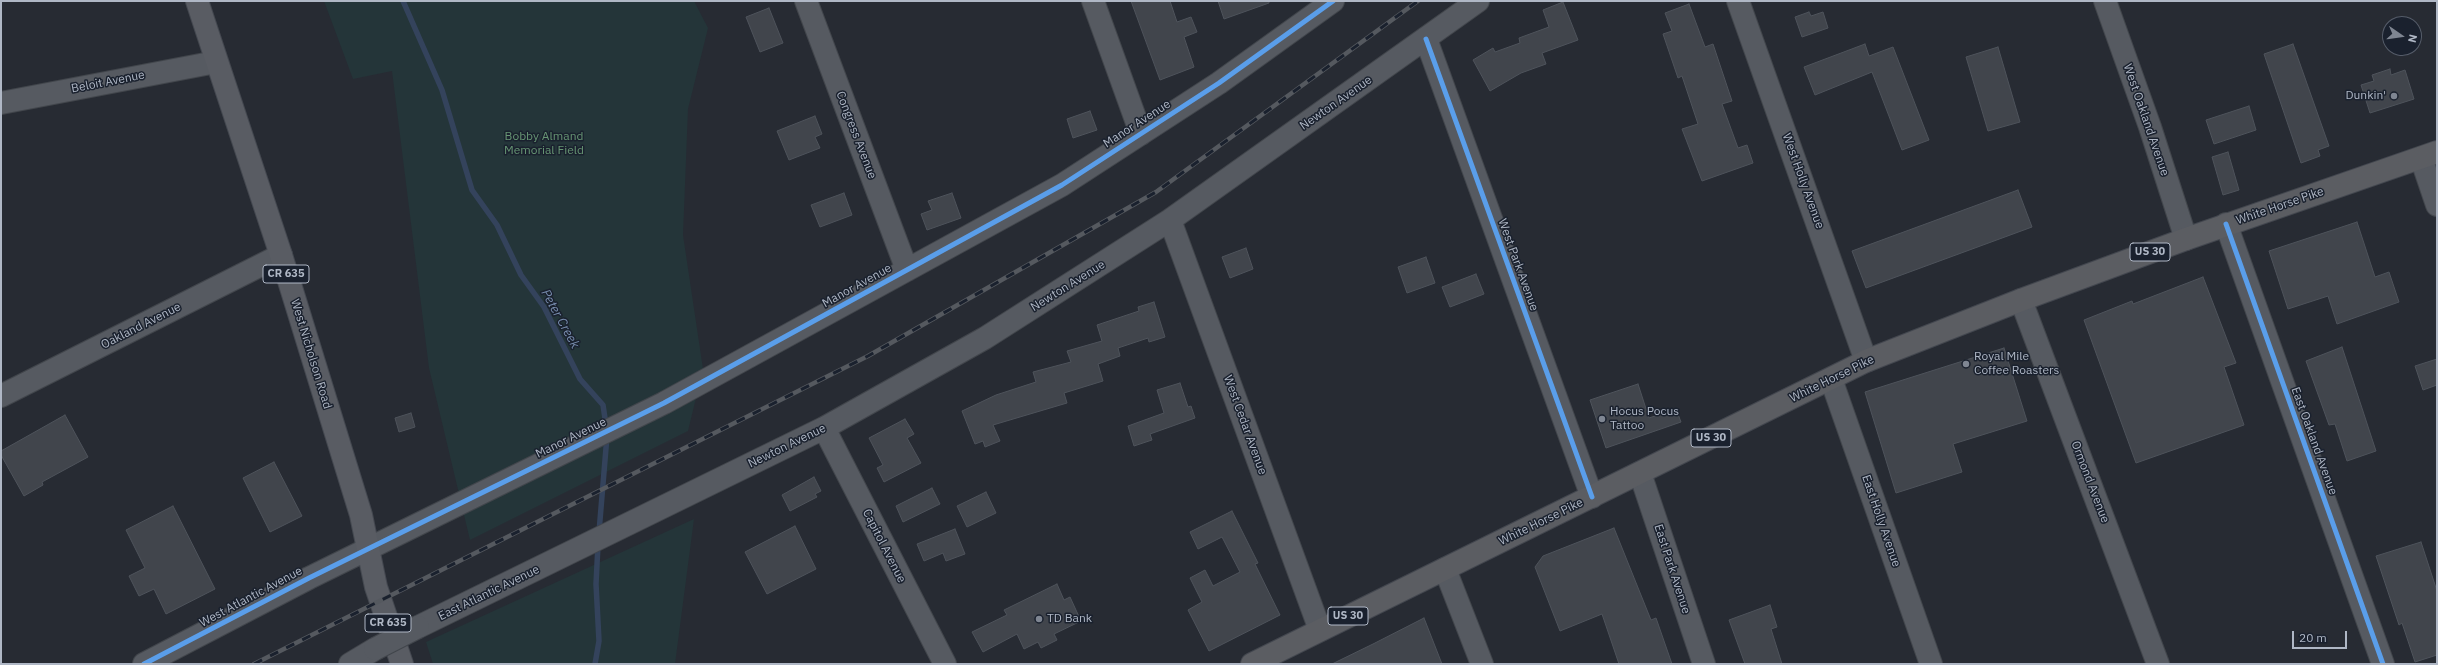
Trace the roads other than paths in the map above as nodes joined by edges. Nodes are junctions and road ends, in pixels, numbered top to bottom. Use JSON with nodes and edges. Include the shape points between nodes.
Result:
{"nodes":[{"id":1,"x":197,"y":1,"type":"edge"},
{"id":2,"x":806,"y":1,"type":"edge"},
{"id":3,"x":1093,"y":1,"type":"edge"},
{"id":4,"x":1333,"y":1,"type":"edge"},
{"id":5,"x":1478,"y":1,"type":"edge"},
{"id":6,"x":1738,"y":1,"type":"edge"},
{"id":7,"x":2105,"y":1,"type":"edge"},
{"id":8,"x":1426,"y":39,"type":"junction"},
{"id":9,"x":216,"y":62,"type":"junction"},
{"id":10,"x":1,"y":102,"type":"edge"},
{"id":11,"x":1140,"y":134,"type":"junction"},
{"id":12,"x":2429,"y":155,"type":"edge"},
{"id":13,"x":2437,"y":205,"type":"edge"},
{"id":14,"x":1170,"y":220,"type":"junction"},
{"id":15,"x":2226,"y":224,"type":"junction"},
{"id":16,"x":2186,"y":239,"type":"junction"},
{"id":17,"x":280,"y":255,"type":"junction"},
{"id":18,"x":907,"y":270,"type":"junction"},
{"id":19,"x":2021,"y":300,"type":"junction"},
{"id":20,"x":1866,"y":361,"type":"junction"},
{"id":21,"x":1831,"y":379,"type":"junction"},
{"id":22,"x":1,"y":396,"type":"edge"},
{"id":23,"x":824,"y":428,"type":"junction"},
{"id":24,"x":1640,"y":473,"type":"junction"},
{"id":25,"x":1592,"y":497,"type":"junction"},
{"id":26,"x":630,"y":524,"type":"joint"},
{"id":27,"x":368,"y":549,"type":"junction"},
{"id":28,"x":1445,"y":569,"type":"junction"},
{"id":29,"x":1320,"y":630,"type":"junction"},
{"id":30,"x":144,"y":664,"type":"edge"},
{"id":31,"x":350,"y":664,"type":"edge"},
{"id":32,"x":402,"y":664,"type":"edge"},
{"id":33,"x":945,"y":664,"type":"edge"},
{"id":34,"x":1252,"y":664,"type":"edge"},
{"id":35,"x":1482,"y":664,"type":"edge"},
{"id":36,"x":1704,"y":664,"type":"edge"},
{"id":37,"x":1931,"y":664,"type":"edge"},
{"id":38,"x":2158,"y":664,"type":"edge"},
{"id":39,"x":2383,"y":664,"type":"edge"}],
"edges":[{"from":1,"to":9,"type":"main road","name":"West Nicholson Road","number":"CR 635"},
{"from":2,"to":18,"type":"street","name":"Congress Avenue"},
{"from":3,"to":11,"type":"street"},
{"from":4,"to":11,"type":"street","name":"Manor Avenue","via":[[1219,83]]},
{"from":5,"to":8,"type":"street","name":"Newton Avenue"},
{"from":6,"to":20,"type":"street","name":"West Holly Avenue"},
{"from":7,"to":16,"type":"street","name":"West Oakland Avenue","via":[[2150,127]]},
{"from":8,"to":14,"type":"street","name":"Newton Avenue"},
{"from":8,"to":25,"type":"street","name":"West Park Avenue"},
{"from":9,"to":10,"type":"street","name":"Beloit Avenue"},
{"from":9,"to":17,"type":"main road","name":"West Nicholson Road","number":"CR 635"},
{"from":11,"to":18,"type":"street","name":"Manor Avenue","via":[[1062,185]]},
{"from":12,"to":13,"type":"street"},
{"from":12,"to":15,"type":"highway","name":"White Horse Pike","number":"US 30"},
{"from":14,"to":23,"type":"street","name":"Newton Avenue","via":[[985,338]]},
{"from":14,"to":29,"type":"street","name":"West Cedar Avenue"},
{"from":15,"to":16,"type":"highway","name":"White Horse Pike","number":"US 30"},
{"from":15,"to":39,"type":"street","name":"East Oakland Avenue"},
{"from":16,"to":19,"type":"highway","name":"White Horse Pike","number":"US 30"},
{"from":17,"to":22,"type":"street","name":"Oakland Avenue"},
{"from":17,"to":27,"type":"main road","name":"West Nicholson Road","number":"CR 635","via":[[361,515]]},
{"from":18,"to":27,"type":"street","name":"Manor Avenue","via":[[664,403]]},
{"from":19,"to":20,"type":"highway","name":"White Horse Pike","number":"US 30"},
{"from":19,"to":38,"type":"street","name":"Ormond Avenue"},
{"from":20,"to":21,"type":"highway","name":"White Horse Pike","number":"US 30"},
{"from":21,"to":24,"type":"highway","name":"White Horse Pike","number":"US 30"},
{"from":21,"to":37,"type":"street","name":"East Holly Avenue"},
{"from":23,"to":26,"type":"street","name":"Newton Avenue"},
{"from":23,"to":33,"type":"street","name":"Capitol Avenue"},
{"from":24,"to":25,"type":"highway","name":"White Horse Pike","number":"US 30"},
{"from":24,"to":36,"type":"street","name":"East Park Avenue"},
{"from":25,"to":28,"type":"highway","name":"White Horse Pike","number":"US 30"},
{"from":26,"to":31,"type":"street","name":"East Atlantic Avenue","bridge":true,"via":[[418,627]]},
{"from":27,"to":30,"type":"street","name":"West Atlantic Avenue"},
{"from":27,"to":32,"type":"main road","name":"West Nicholson Road","number":"CR 635","via":[[376,587]]},
{"from":28,"to":29,"type":"highway","name":"White Horse Pike","number":"US 30"},
{"from":28,"to":35,"type":"street"},
{"from":29,"to":34,"type":"highway","name":"White Horse Pike","number":"US 30"}]}
